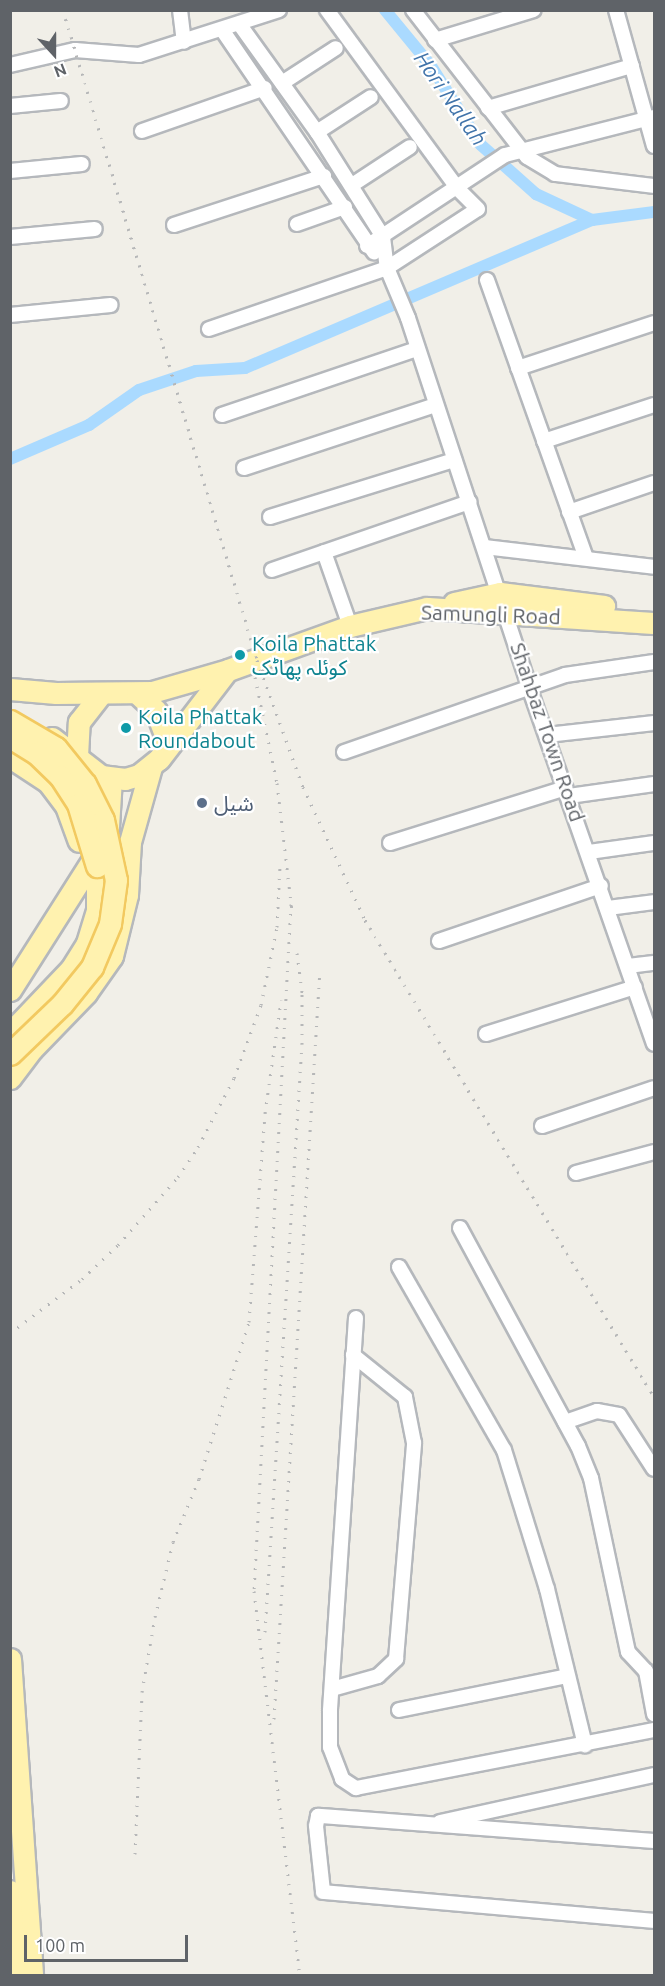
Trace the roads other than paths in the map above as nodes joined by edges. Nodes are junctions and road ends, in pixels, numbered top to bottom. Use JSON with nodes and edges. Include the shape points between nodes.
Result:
{"nodes":[{"id":1,"x":180,"y":10,"type":"edge"},
{"id":2,"x":279,"y":10,"type":"edge"},
{"id":3,"x":327,"y":10,"type":"edge"},
{"id":4,"x":412,"y":10,"type":"edge"},
{"id":5,"x":534,"y":10,"type":"edge"},
{"id":6,"x":616,"y":10,"type":"edge"},
{"id":7,"x":240,"y":25,"type":"junction"},
{"id":8,"x":223,"y":31,"type":"junction"},
{"id":9,"x":435,"y":40,"type":"junction"},
{"id":10,"x":184,"y":42,"type":"junction"},
{"id":11,"x":336,"y":48,"type":"dead end"},
{"id":12,"x":10,"y":65,"type":"edge"},
{"id":13,"x":632,"y":66,"type":"junction"},
{"id":14,"x":282,"y":83,"type":"junction"},
{"id":15,"x":265,"y":88,"type":"junction"},
{"id":16,"x":371,"y":97,"type":"dead end"},
{"id":17,"x":61,"y":101,"type":"dead end"},
{"id":18,"x":10,"y":106,"type":"edge"},
{"id":19,"x":488,"y":108,"type":"junction"},
{"id":20,"x":651,"y":118,"type":"edge"},
{"id":21,"x":142,"y":130,"type":"dead end"},
{"id":22,"x":317,"y":132,"type":"junction"},
{"id":23,"x":654,"y":146,"type":"edge"},
{"id":24,"x":410,"y":147,"type":"dead end"},
{"id":25,"x":520,"y":149,"type":"junction"},
{"id":26,"x":82,"y":164,"type":"dead end"},
{"id":27,"x":10,"y":171,"type":"edge"},
{"id":28,"x":324,"y":176,"type":"junction"},
{"id":29,"x":352,"y":185,"type":"junction"},
{"id":30,"x":654,"y":186,"type":"edge"},
{"id":31,"x":458,"y":189,"type":"junction"},
{"id":32,"x":345,"y":207,"type":"junction"},
{"id":33,"x":297,"y":224,"type":"dead end"},
{"id":34,"x":174,"y":225,"type":"dead end"},
{"id":35,"x":95,"y":229,"type":"dead end"},
{"id":36,"x":10,"y":237,"type":"edge"},
{"id":37,"x":383,"y":237,"type":"junction"},
{"id":38,"x":367,"y":246,"type":"junction"},
{"id":39,"x":386,"y":265,"type":"junction"},
{"id":40,"x":487,"y":280,"type":"dead end"},
{"id":41,"x":111,"y":305,"type":"dead end"},
{"id":42,"x":10,"y":315,"type":"edge"},
{"id":43,"x":654,"y":323,"type":"edge"},
{"id":44,"x":209,"y":329,"type":"dead end"},
{"id":45,"x":417,"y":349,"type":"junction"},
{"id":46,"x":518,"y":368,"type":"junction"},
{"id":47,"x":436,"y":405,"type":"junction"},
{"id":48,"x":654,"y":405,"type":"edge"},
{"id":49,"x":222,"y":415,"type":"dead end"},
{"id":50,"x":544,"y":441,"type":"junction"},
{"id":51,"x":454,"y":460,"type":"junction"},
{"id":52,"x":244,"y":468,"type":"dead end"},
{"id":53,"x":654,"y":483,"type":"edge"},
{"id":54,"x":470,"y":502,"type":"junction"},
{"id":55,"x":569,"y":512,"type":"junction"},
{"id":56,"x":270,"y":517,"type":"dead end"},
{"id":57,"x":485,"y":547,"type":"junction"},
{"id":58,"x":324,"y":552,"type":"junction"},
{"id":59,"x":586,"y":558,"type":"junction"},
{"id":60,"x":654,"y":567,"type":"edge"},
{"id":61,"x":272,"y":570,"type":"dead end"},
{"id":62,"x":504,"y":603,"type":"junction"},
{"id":63,"x":654,"y":612,"type":"edge"},
{"id":64,"x":654,"y":622,"type":"edge"},
{"id":65,"x":350,"y":626,"type":"junction"},
{"id":66,"x":654,"y":662,"type":"edge"},
{"id":67,"x":228,"y":670,"type":"junction"},
{"id":68,"x":529,"y":687,"type":"junction"},
{"id":69,"x":10,"y":688,"type":"edge"},
{"id":70,"x":137,"y":693,"type":"junction"},
{"id":71,"x":101,"y":694,"type":"junction"},
{"id":72,"x":10,"y":723,"type":"edge"},
{"id":73,"x":654,"y":723,"type":"edge"},
{"id":74,"x":547,"y":735,"type":"junction"},
{"id":75,"x":10,"y":737,"type":"edge"},
{"id":76,"x":165,"y":748,"type":"junction"},
{"id":77,"x":344,"y":752,"type":"dead end"},
{"id":78,"x":10,"y":756,"type":"edge"},
{"id":79,"x":77,"y":756,"type":"junction"},
{"id":80,"x":151,"y":767,"type":"junction"},
{"id":81,"x":111,"y":778,"type":"junction"},
{"id":82,"x":654,"y":784,"type":"edge"},
{"id":83,"x":567,"y":792,"type":"junction"},
{"id":84,"x":390,"y":843,"type":"dead end"},
{"id":85,"x":654,"y":843,"type":"edge"},
{"id":86,"x":589,"y":852,"type":"junction"},
{"id":87,"x":83,"y":875,"type":"junction"},
{"id":88,"x":601,"y":886,"type":"junction"},
{"id":89,"x":654,"y":902,"type":"edge"},
{"id":90,"x":608,"y":908,"type":"junction"},
{"id":91,"x":440,"y":941,"type":"dead end"},
{"id":92,"x":654,"y":963,"type":"edge"},
{"id":93,"x":628,"y":966,"type":"junction"},
{"id":94,"x":635,"y":987,"type":"junction"},
{"id":95,"x":10,"y":990,"type":"edge"},
{"id":96,"x":651,"y":1023,"type":"edge"},
{"id":97,"x":10,"y":1033,"type":"edge"},
{"id":98,"x":486,"y":1034,"type":"dead end"},
{"id":99,"x":654,"y":1044,"type":"edge"},
{"id":100,"x":10,"y":1054,"type":"edge"},
{"id":101,"x":10,"y":1078,"type":"edge"},
{"id":102,"x":654,"y":1088,"type":"edge"},
{"id":103,"x":542,"y":1126,"type":"dead end"},
{"id":104,"x":654,"y":1152,"type":"edge"},
{"id":105,"x":576,"y":1173,"type":"dead end"},
{"id":106,"x":460,"y":1228,"type":"dead end"},
{"id":107,"x":399,"y":1267,"type":"dead end"},
{"id":108,"x":356,"y":1318,"type":"dead end"},
{"id":109,"x":353,"y":1355,"type":"junction"},
{"id":110,"x":565,"y":1422,"type":"junction"},
{"id":111,"x":654,"y":1469,"type":"edge"},
{"id":112,"x":10,"y":1659,"type":"edge"},
{"id":113,"x":650,"y":1665,"type":"edge"},
{"id":114,"x":568,"y":1676,"type":"junction"},
{"id":115,"x":332,"y":1689,"type":"junction"},
{"id":116,"x":399,"y":1710,"type":"dead end"},
{"id":117,"x":654,"y":1714,"type":"edge"},
{"id":118,"x":654,"y":1730,"type":"edge"},
{"id":119,"x":585,"y":1745,"type":"junction"},
{"id":120,"x":654,"y":1775,"type":"edge"},
{"id":121,"x":422,"y":1825,"type":"junction"},
{"id":122,"x":654,"y":1841,"type":"edge"},
{"id":123,"x":10,"y":1892,"type":"edge"},
{"id":124,"x":654,"y":1921,"type":"edge"},
{"id":125,"x":14,"y":1976,"type":"edge"},
{"id":126,"x":32,"y":1976,"type":"edge"}],
"edges":[{"from":1,"to":10,"type":"street"},
{"from":2,"to":7,"type":"street"},
{"from":3,"to":31,"type":"street"},
{"from":4,"to":9,"type":"street"},
{"from":5,"to":9,"type":"street"},
{"from":6,"to":13,"type":"street"},
{"from":7,"to":8,"type":"street"},
{"from":7,"to":14,"type":"street"},
{"from":8,"to":10,"type":"street"},
{"from":8,"to":15,"type":"street"},
{"from":9,"to":19,"type":"street"},
{"from":10,"to":12,"type":"street","via":[[139,55],[75,50]]},
{"from":11,"to":14,"type":"street"},
{"from":13,"to":19,"type":"street"},
{"from":13,"to":20,"type":"street"},
{"from":14,"to":22,"type":"street"},
{"from":15,"to":21,"type":"street"},
{"from":15,"to":28,"type":"street"},
{"from":16,"to":22,"type":"street"},
{"from":17,"to":18,"type":"street"},
{"from":19,"to":25,"type":"street"},
{"from":20,"to":23,"type":"street"},
{"from":20,"to":25,"type":"street"},
{"from":22,"to":29,"type":"street"},
{"from":24,"to":29,"type":"street"},
{"from":25,"to":30,"type":"street","via":[[555,174]]},
{"from":25,"to":31,"type":"street","via":[[505,155]]},
{"from":26,"to":27,"type":"street"},
{"from":28,"to":32,"type":"street"},
{"from":28,"to":34,"type":"street"},
{"from":29,"to":37,"type":"street"},
{"from":31,"to":37,"type":"street"},
{"from":31,"to":39,"type":"street","via":[[478,209]]},
{"from":32,"to":33,"type":"street"},
{"from":32,"to":38,"type":"street"},
{"from":35,"to":36,"type":"street"},
{"from":37,"to":38,"type":"street"},
{"from":37,"to":39,"type":"street","name":"Shahbaz Town Road"},
{"from":38,"to":39,"type":"street"},
{"from":39,"to":44,"type":"street"},
{"from":39,"to":45,"type":"street","name":"Shahbaz Town Road"},
{"from":40,"to":46,"type":"street"},
{"from":41,"to":42,"type":"street"},
{"from":43,"to":46,"type":"street"},
{"from":45,"to":47,"type":"street","name":"Shahbaz Town Road"},
{"from":45,"to":49,"type":"street"},
{"from":46,"to":50,"type":"street"},
{"from":47,"to":51,"type":"street","name":"Shahbaz Town Road"},
{"from":47,"to":52,"type":"street"},
{"from":48,"to":50,"type":"street"},
{"from":50,"to":55,"type":"street"},
{"from":51,"to":54,"type":"street","name":"Shahbaz Town Road"},
{"from":51,"to":56,"type":"street"},
{"from":53,"to":55,"type":"street"},
{"from":54,"to":57,"type":"street","name":"Shahbaz Town Road"},
{"from":54,"to":58,"type":"street"},
{"from":55,"to":59,"type":"street"},
{"from":57,"to":59,"type":"street"},
{"from":57,"to":62,"type":"street","name":"Shahbaz Town Road"},
{"from":58,"to":61,"type":"street"},
{"from":58,"to":65,"type":"street"},
{"from":59,"to":60,"type":"street"},
{"from":62,"to":63,"type":"main road"},
{"from":62,"to":64,"type":"main road","name":"Samungli Road"},
{"from":62,"to":65,"type":"main road","name":"Samungli Road","via":[[427,609]]},
{"from":62,"to":68,"type":"street","name":"Shahbaz Town Road"},
{"from":65,"to":67,"type":"main road","name":"Samungli Road"},
{"from":66,"to":68,"type":"street","via":[[566,675]]},
{"from":67,"to":70,"type":"main road","name":"Samungli Road"},
{"from":67,"to":76,"type":"main road"},
{"from":68,"to":74,"type":"street","name":"Shahbaz Town Road"},
{"from":68,"to":77,"type":"street"},
{"from":69,"to":71,"type":"main road","name":"Samungli Road"},
{"from":70,"to":71,"type":"main road","name":"Samungli Road"},
{"from":70,"to":76,"type":"main road","via":[[156,711],[165,735]]},
{"from":71,"to":79,"type":"main road","via":[[80,722]]},
{"from":72,"to":79,"type":"main road","via":[[52,738]]},
{"from":72,"to":100,"type":"main road","bridge":true,"via":[[56,748],[85,784],[103,820],[116,880],[110,924],[92,967],[62,1004]]},
{"from":73,"to":74,"type":"street"},
{"from":74,"to":83,"type":"street","name":"Shahbaz Town Road"},
{"from":75,"to":97,"type":"main road","bridge":true,"via":[[36,753],[60,776],[78,804],[90,834],[99,889],[93,926],[80,956]]},
{"from":76,"to":80,"type":"main road"},
{"from":78,"to":87,"type":"main road","via":[[48,782],[66,806],[78,835]]},
{"from":79,"to":81,"type":"main road","via":[[92,771]]},
{"from":80,"to":81,"type":"main road","via":[[139,775]]},
{"from":80,"to":101,"type":"main road","via":[[132,835],[127,896],[112,956],[86,993]]},
{"from":81,"to":87,"type":"main road","via":[[108,827]]},
{"from":82,"to":83,"type":"street"},
{"from":83,"to":84,"type":"street"},
{"from":83,"to":86,"type":"street","name":"Shahbaz Town Road"},
{"from":85,"to":86,"type":"street"},
{"from":86,"to":88,"type":"street","name":"Shahbaz Town Road"},
{"from":87,"to":95,"type":"main road"},
{"from":88,"to":90,"type":"street","name":"Shahbaz Town Road"},
{"from":88,"to":91,"type":"street"},
{"from":89,"to":90,"type":"street"},
{"from":90,"to":93,"type":"street","name":"Shahbaz Town Road"},
{"from":92,"to":93,"type":"street"},
{"from":93,"to":94,"type":"street","name":"Shahbaz Town Road"},
{"from":94,"to":96,"type":"street","name":"Shahbaz Town Road"},
{"from":94,"to":98,"type":"street"},
{"from":96,"to":99,"type":"street","name":"Shahbaz Town Road"},
{"from":102,"to":103,"type":"street"},
{"from":104,"to":105,"type":"street"},
{"from":106,"to":110,"type":"street"},
{"from":107,"to":114,"type":"street","via":[[504,1450],[537,1555]]},
{"from":108,"to":109,"type":"street"},
{"from":109,"to":115,"type":"street"},
{"from":109,"to":115,"type":"street","via":[[405,1397],[414,1443],[396,1659],[378,1676]]},
{"from":110,"to":111,"type":"street","via":[[597,1411],[619,1415]]},
{"from":110,"to":113,"type":"street","via":[[591,1478],[628,1652]]},
{"from":112,"to":126,"type":"main road"},
{"from":113,"to":117,"type":"street"},
{"from":114,"to":116,"type":"street"},
{"from":114,"to":119,"type":"street"},
{"from":115,"to":119,"type":"street","via":[[329,1726],[333,1760],[346,1784],[356,1788]]},
{"from":118,"to":119,"type":"street"},
{"from":120,"to":121,"type":"street"},
{"from":121,"to":122,"type":"street"},
{"from":121,"to":124,"type":"street","via":[[318,1816],[322,1892]]},
{"from":123,"to":125,"type":"main road"}]}
